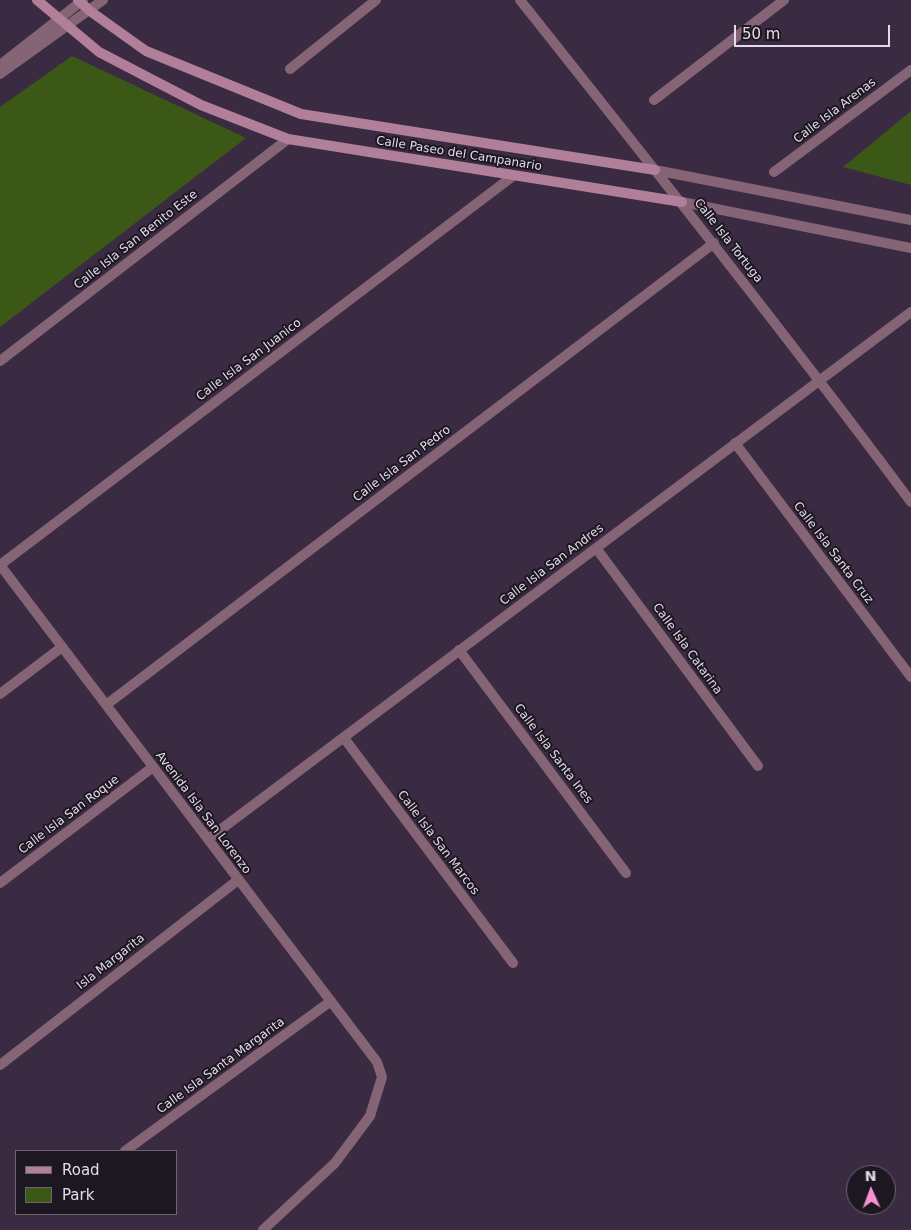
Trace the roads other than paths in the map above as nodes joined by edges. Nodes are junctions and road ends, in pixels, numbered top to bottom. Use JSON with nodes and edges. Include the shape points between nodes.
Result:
{"nodes":[{"id":1,"x":37,"y":0,"type":"edge"},
{"id":2,"x":103,"y":0,"type":"edge"},
{"id":3,"x":376,"y":0,"type":"edge"},
{"id":4,"x":520,"y":0,"type":"edge"},
{"id":5,"x":784,"y":0,"type":"edge"},
{"id":6,"x":81,"y":1,"type":"edge"},
{"id":7,"x":90,"y":11,"type":"junction"},
{"id":8,"x":63,"y":23,"type":"junction"},
{"id":9,"x":0,"y":65,"type":"edge"},
{"id":10,"x":290,"y":68,"type":"dead end"},
{"id":11,"x":911,"y":70,"type":"edge"},
{"id":12,"x":0,"y":74,"type":"edge"},
{"id":13,"x":654,"y":100,"type":"dead end"},
{"id":14,"x":288,"y":139,"type":"junction"},
{"id":15,"x":655,"y":170,"type":"junction"},
{"id":16,"x":774,"y":172,"type":"dead end"},
{"id":17,"x":513,"y":176,"type":"junction"},
{"id":18,"x":682,"y":202,"type":"junction"},
{"id":19,"x":911,"y":220,"type":"edge"},
{"id":20,"x":714,"y":243,"type":"junction"},
{"id":21,"x":911,"y":248,"type":"edge"},
{"id":22,"x":911,"y":312,"type":"edge"},
{"id":23,"x":0,"y":361,"type":"edge"},
{"id":24,"x":820,"y":380,"type":"junction"},
{"id":25,"x":735,"y":443,"type":"junction"},
{"id":26,"x":911,"y":502,"type":"edge"},
{"id":27,"x":596,"y":548,"type":"junction"},
{"id":28,"x":0,"y":565,"type":"edge"},
{"id":29,"x":62,"y":647,"type":"junction"},
{"id":30,"x":459,"y":650,"type":"junction"},
{"id":31,"x":911,"y":677,"type":"edge"},
{"id":32,"x":0,"y":694,"type":"edge"},
{"id":33,"x":106,"y":705,"type":"junction"},
{"id":34,"x":344,"y":738,"type":"junction"},
{"id":35,"x":758,"y":766,"type":"dead end"},
{"id":36,"x":153,"y":767,"type":"junction"},
{"id":37,"x":208,"y":839,"type":"junction"},
{"id":38,"x":626,"y":873,"type":"dead end"},
{"id":39,"x":238,"y":880,"type":"junction"},
{"id":40,"x":0,"y":882,"type":"edge"},
{"id":41,"x":513,"y":963,"type":"dead end"},
{"id":42,"x":331,"y":1001,"type":"junction"},
{"id":43,"x":0,"y":1064,"type":"edge"},
{"id":44,"x":126,"y":1150,"type":"edge"},
{"id":45,"x":263,"y":1230,"type":"edge"}],
"edges":[{"from":1,"to":8,"type":"street","name":"Calle Paseo del Campanario"},
{"from":2,"to":7,"type":"street"},
{"from":3,"to":10,"type":"street"},
{"from":4,"to":15,"type":"street","name":"Calle Isla Tortuga"},
{"from":5,"to":13,"type":"street"},
{"from":6,"to":7,"type":"street","name":"Calle Paseo del Campanario"},
{"from":6,"to":8,"type":"street"},
{"from":7,"to":8,"type":"street"},
{"from":7,"to":15,"type":"street","name":"Calle Paseo del Campanario","via":[[146,51],[301,114]]},
{"from":8,"to":9,"type":"street"},
{"from":8,"to":12,"type":"street"},
{"from":8,"to":14,"type":"street","name":"Calle Paseo del Campanario","via":[[99,52],[201,105]]},
{"from":11,"to":16,"type":"street","name":"Calle Isla Arenas"},
{"from":14,"to":17,"type":"street","name":"Calle Paseo del Campanario"},
{"from":14,"to":23,"type":"street","name":"Calle Isla San Benito Este"},
{"from":15,"to":18,"type":"street","name":"Calle Isla Tortuga"},
{"from":15,"to":19,"type":"street","name":"Calle Paseo del Campanario"},
{"from":17,"to":18,"type":"street","name":"Calle Paseo del Campanario"},
{"from":17,"to":28,"type":"street","name":"Calle Isla San Juanico"},
{"from":18,"to":20,"type":"street","name":"Calle Isla Tortuga"},
{"from":18,"to":21,"type":"street","name":"Calle Paseo del Campanario"},
{"from":20,"to":24,"type":"street","name":"Calle Isla Tortuga"},
{"from":20,"to":33,"type":"street","name":"Calle Isla San Pedro"},
{"from":22,"to":24,"type":"street","name":"Calle Isla San Andres"},
{"from":24,"to":25,"type":"street","name":"Calle Isla San Andres"},
{"from":24,"to":26,"type":"street","name":"Calle Isla Tortuga"},
{"from":25,"to":27,"type":"street","name":"Calle Isla San Andres"},
{"from":25,"to":31,"type":"street","name":"Calle Isla Santa Cruz"},
{"from":27,"to":30,"type":"street","name":"Calle Isla San Andres"},
{"from":27,"to":35,"type":"street","name":"Calle Isla Catarina"},
{"from":28,"to":29,"type":"street","name":"Avenida Isla San Lorenzo"},
{"from":29,"to":32,"type":"street"},
{"from":29,"to":33,"type":"street","name":"Avenida Isla San Lorenzo"},
{"from":30,"to":34,"type":"street","name":"Calle Isla San Andres"},
{"from":30,"to":38,"type":"street","name":"Calle Isla Santa Ines"},
{"from":33,"to":36,"type":"street","name":"Avenida Isla San Lorenzo"},
{"from":34,"to":37,"type":"street","name":"Calle Isla San Andres"},
{"from":34,"to":41,"type":"street","name":"Calle Isla San Marcos"},
{"from":36,"to":37,"type":"street","name":"Avenida Isla San Lorenzo"},
{"from":36,"to":40,"type":"street","name":"Calle Isla San Roque"},
{"from":37,"to":39,"type":"street","name":"Avenida Isla San Lorenzo"},
{"from":39,"to":42,"type":"street","name":"Avenida Isla San Lorenzo"},
{"from":39,"to":43,"type":"street","name":"Isla Margarita"},
{"from":42,"to":44,"type":"street","name":"Calle Isla Santa Margarita"},
{"from":42,"to":45,"type":"street","name":"Avenida Isla San Lorenzo","via":[[377,1062],[382,1077],[370,1116],[335,1163]]}]}
